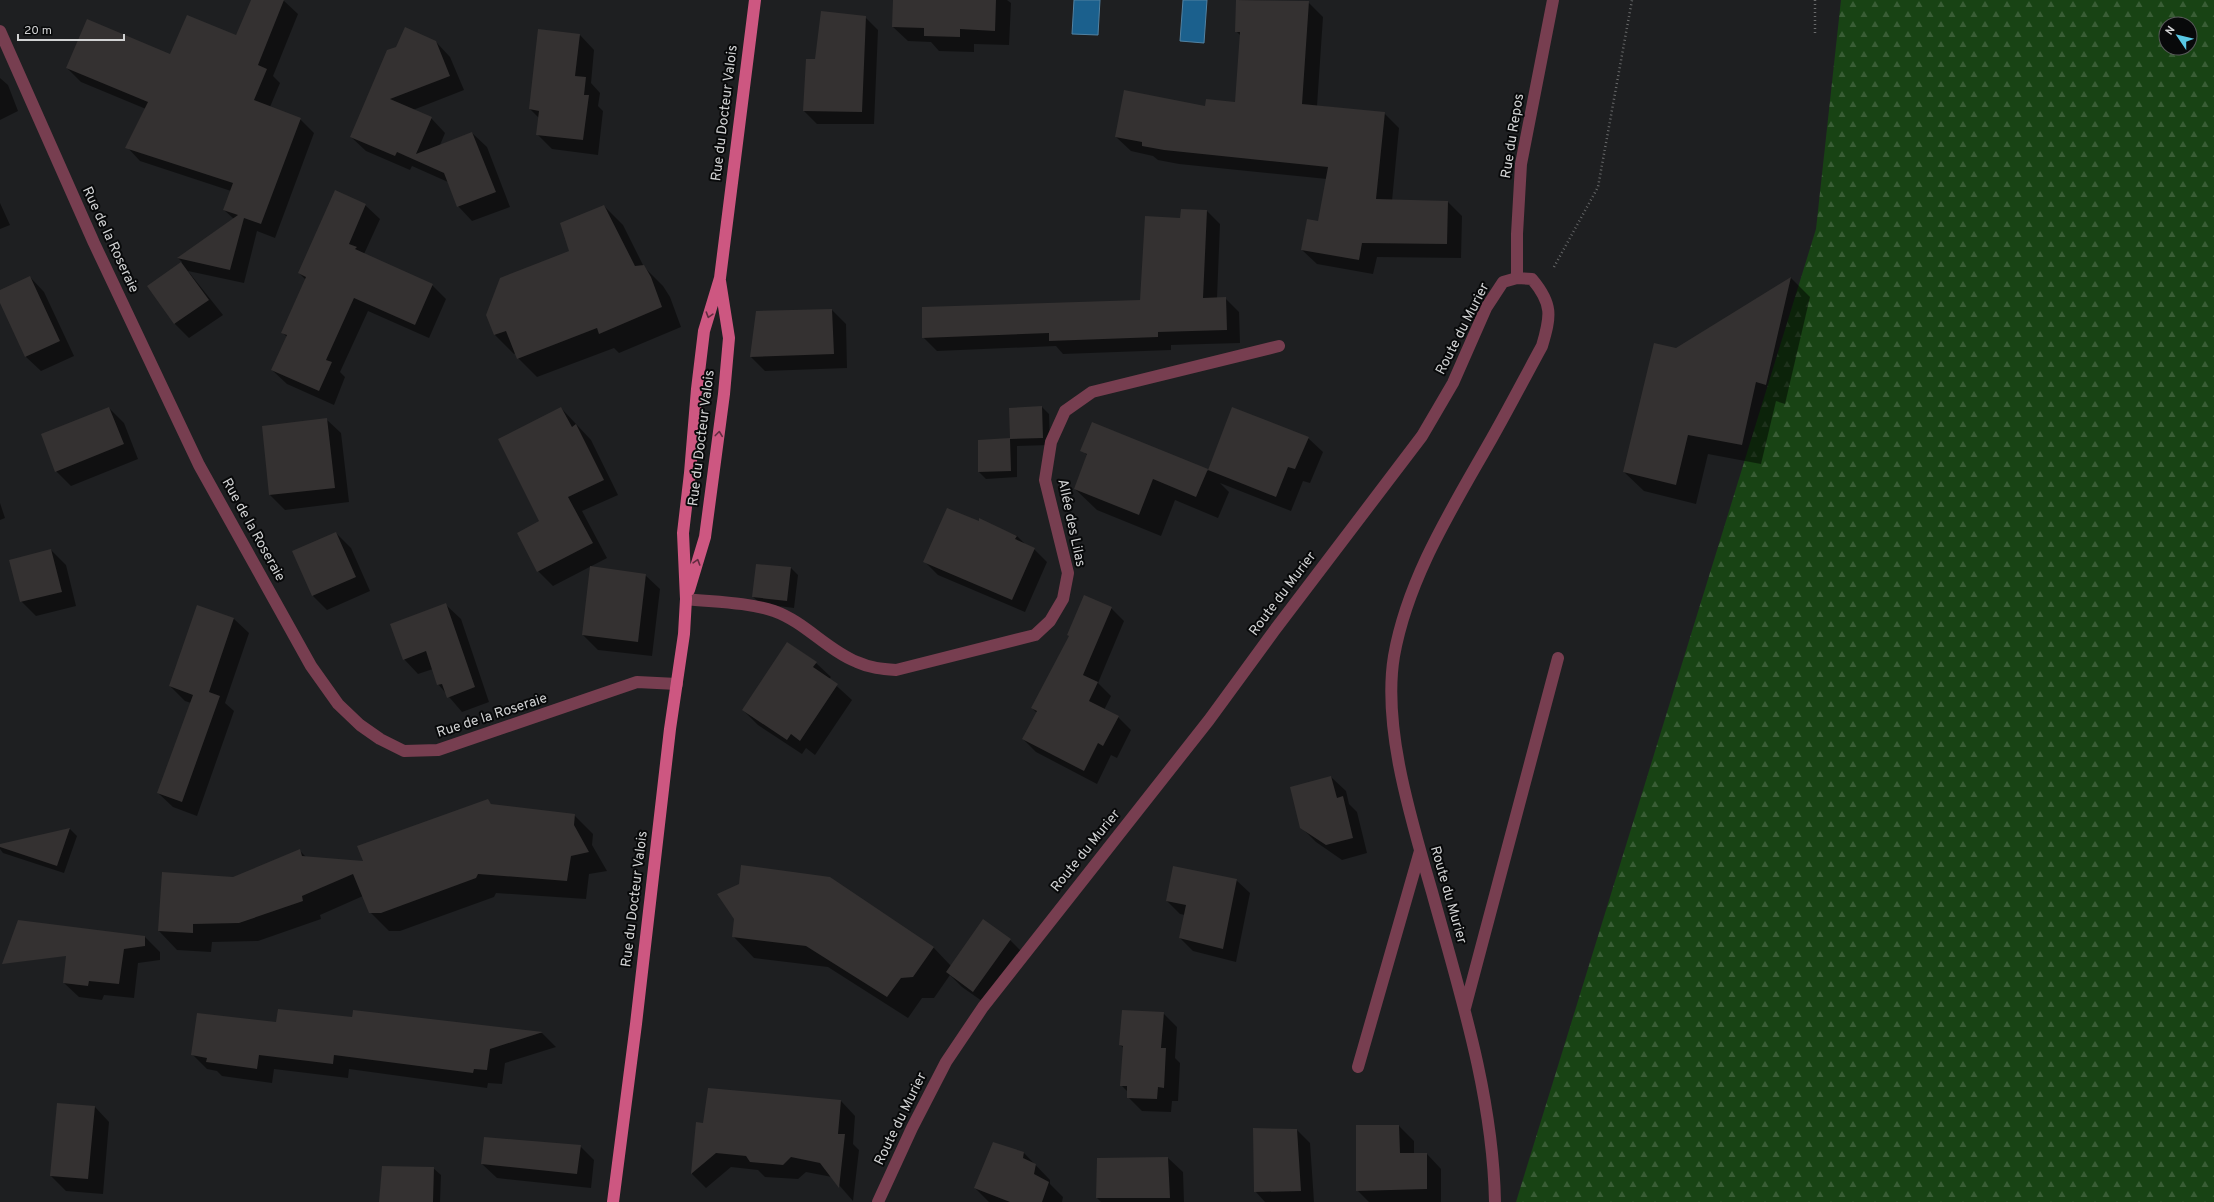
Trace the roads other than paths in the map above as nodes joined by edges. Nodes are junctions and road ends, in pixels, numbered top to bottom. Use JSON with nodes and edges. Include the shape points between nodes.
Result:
{"nodes":[{"id":1,"x":755,"y":0,"type":"edge"},
{"id":2,"x":1554,"y":0,"type":"edge"},
{"id":3,"x":0,"y":31,"type":"edge"},
{"id":4,"x":720,"y":278,"type":"junction"},
{"id":5,"x":1517,"y":278,"type":"junction"},
{"id":6,"x":1280,"y":346,"type":"dead end"},
{"id":7,"x":686,"y":600,"type":"junction"},
{"id":8,"x":1558,"y":658,"type":"dead end"},
{"id":9,"x":677,"y":684,"type":"junction"},
{"id":10,"x":1420,"y":851,"type":"junction"},
{"id":11,"x":1465,"y":1009,"type":"junction"},
{"id":12,"x":1358,"y":1067,"type":"dead end"},
{"id":13,"x":1495,"y":1197,"type":"edge"},
{"id":14,"x":613,"y":1202,"type":"edge"},
{"id":15,"x":878,"y":1202,"type":"edge"}],
"edges":[{"from":1,"to":4,"type":"main road","name":"Rue du Docteur Valois"},
{"from":2,"to":5,"type":"street","name":"Rue du Repos","via":[[1521,164]]},
{"from":3,"to":9,"type":"street","name":"Rue de la Roseraie","via":[[94,243],[199,465],[312,666],[338,704],[360,725],[404,751],[438,750],[638,682]]},
{"from":4,"to":7,"type":"main road","name":"Rue du Docteur Valois","one_way":true,"via":[[704,331],[697,389],[683,533]]},
{"from":7,"to":4,"type":"main road","name":"Rue du Docteur Valois","one_way":true,"via":[[705,537],[724,394],[729,338]]},
{"from":5,"to":10,"type":"street","name":"Route du Murier","via":[[1532,279],[1542,290],[1549,305],[1548,327],[1542,346],[1460,490],[1431,548],[1408,604],[1394,656],[1391,681],[1398,766]]},
{"from":5,"to":15,"type":"street","name":"Route du Murier","via":[[1503,282],[1486,308],[1453,383],[1422,436],[1209,720],[983,1006],[943,1069]]},
{"from":6,"to":7,"type":"street","name":"Allée des Lilas","via":[[1092,392],[1065,411],[1051,442],[1045,480],[1068,573],[1063,599],[1050,621],[1035,635],[896,670],[874,668],[856,662],[773,611]]},
{"from":7,"to":9,"type":"main road","name":"Rue du Docteur Valois"},
{"from":8,"to":11,"type":"street"},
{"from":9,"to":14,"type":"main road","name":"Rue du Docteur Valois"},
{"from":10,"to":11,"type":"street","name":"Route du Murier"},
{"from":10,"to":12,"type":"street"},
{"from":11,"to":13,"type":"street","name":"Route du Murier","via":[[1488,1124]]}]}
